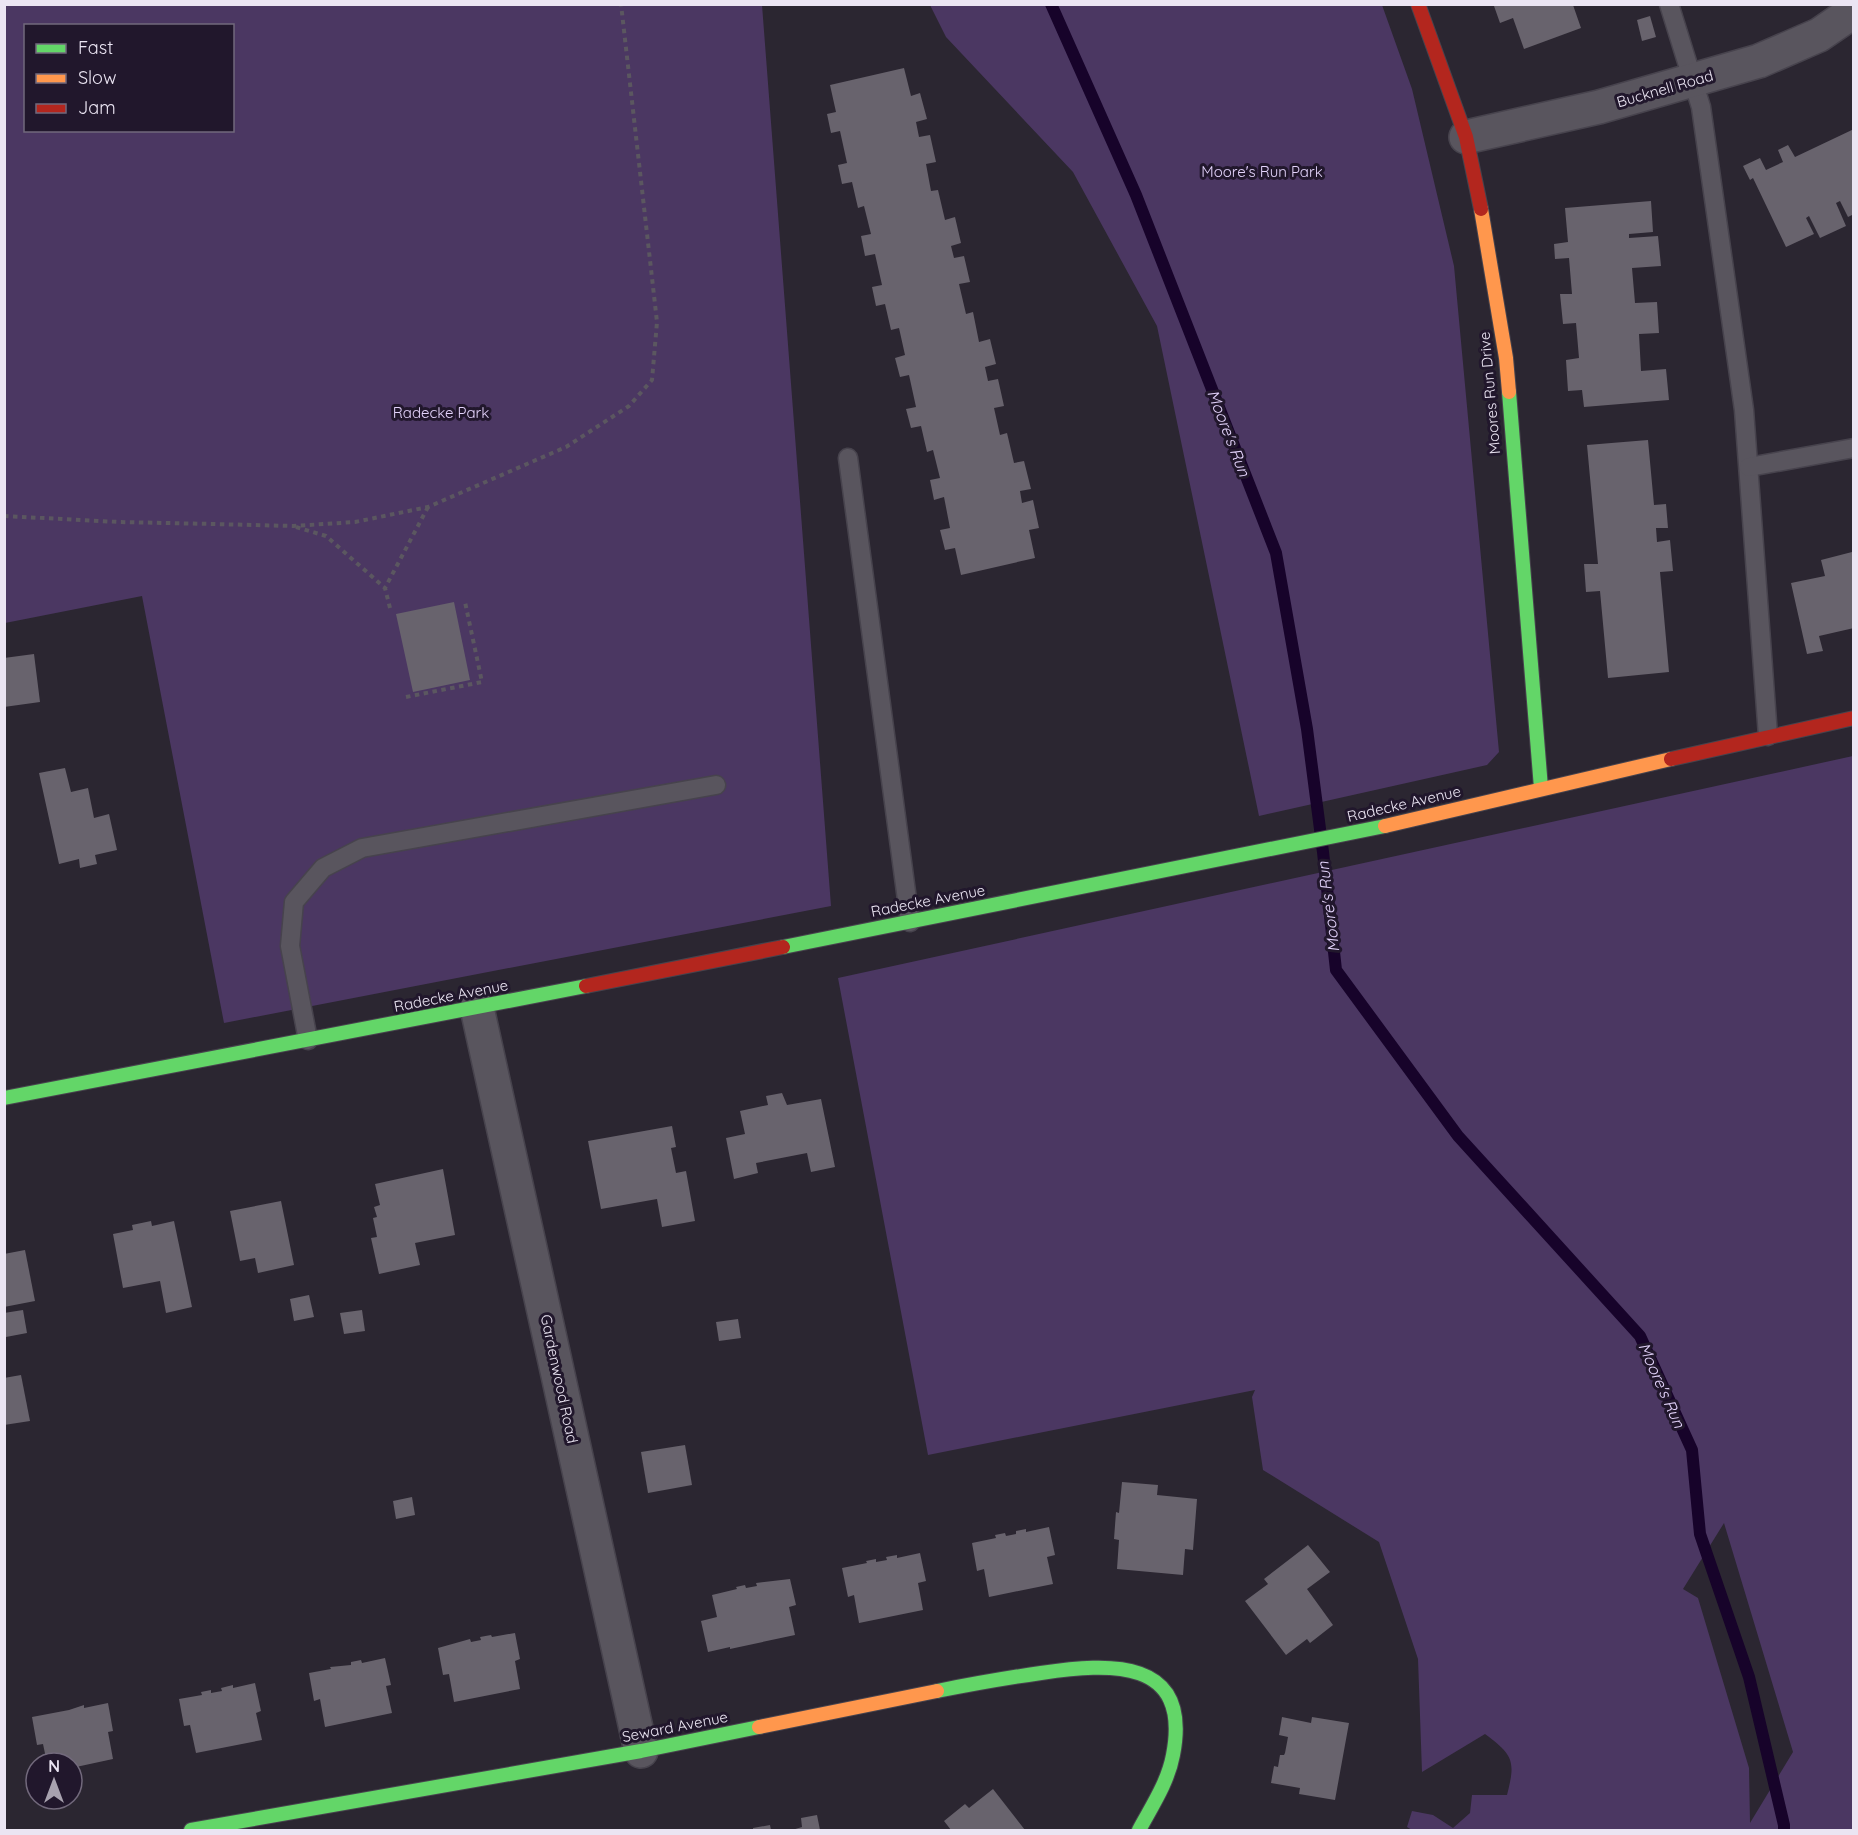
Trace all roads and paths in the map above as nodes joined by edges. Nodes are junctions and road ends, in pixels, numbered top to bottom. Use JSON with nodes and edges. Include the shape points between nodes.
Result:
{"nodes":[{"id":1,"x":621,"y":4,"type":"edge"},
{"id":2,"x":1418,"y":4,"type":"edge"},
{"id":3,"x":1669,"y":4,"type":"edge"},
{"id":4,"x":1854,"y":11,"type":"edge"},
{"id":5,"x":1695,"y":81,"type":"junction"},
{"id":6,"x":1466,"y":138,"type":"junction"},
{"id":7,"x":1854,"y":448,"type":"edge"},
{"id":8,"x":848,"y":458,"type":"dead end"},
{"id":9,"x":1749,"y":467,"type":"junction"},
{"id":10,"x":428,"y":507,"type":"junction"},
{"id":11,"x":4,"y":516,"type":"edge"},
{"id":12,"x":293,"y":526,"type":"junction"},
{"id":13,"x":385,"y":588,"type":"junction"},
{"id":14,"x":465,"y":602,"type":"dead end"},
{"id":15,"x":390,"y":608,"type":"dead end"},
{"id":16,"x":406,"y":697,"type":"dead end"},
{"id":17,"x":1854,"y":718,"type":"edge"},
{"id":18,"x":1768,"y":736,"type":"junction"},
{"id":19,"x":716,"y":785,"type":"dead end"},
{"id":20,"x":1541,"y":788,"type":"junction"},
{"id":21,"x":909,"y":922,"type":"junction"},
{"id":22,"x":477,"y":1008,"type":"junction"},
{"id":23,"x":308,"y":1040,"type":"junction"},
{"id":24,"x":4,"y":1098,"type":"edge"},
{"id":25,"x":641,"y":1751,"type":"junction"},
{"id":26,"x":191,"y":1830,"type":"edge"},
{"id":27,"x":1139,"y":1830,"type":"edge"}],
"edges":[{"from":1,"to":10,"type":"path","via":[[657,322],[652,380],[629,406],[566,447]]},
{"from":2,"to":6,"type":"street","name":"Moores Run Drive"},
{"from":3,"to":5,"type":"lane"},
{"from":4,"to":5,"type":"street","name":"Bucknell Road","via":[[1819,35],[1759,62]]},
{"from":5,"to":6,"type":"street","name":"Bucknell Road","via":[[1599,108]]},
{"from":5,"to":9,"type":"lane"},
{"from":6,"to":20,"type":"street","name":"Moores Run Drive","via":[[1506,358]]},
{"from":7,"to":9,"type":"lane"},
{"from":8,"to":21,"type":"lane"},
{"from":9,"to":18,"type":"lane"},
{"from":10,"to":12,"type":"path","via":[[355,522]]},
{"from":10,"to":13,"type":"path"},
{"from":11,"to":12,"type":"path"},
{"from":12,"to":13,"type":"path","via":[[326,536]]},
{"from":13,"to":15,"type":"path"},
{"from":14,"to":16,"type":"path","via":[[482,682]]},
{"from":17,"to":18,"type":"street","name":"Radecke Avenue"},
{"from":18,"to":20,"type":"street","name":"Radecke Avenue"},
{"from":19,"to":23,"type":"lane","via":[[362,848],[323,868],[294,902],[290,946]]},
{"from":20,"to":21,"type":"street","name":"Radecke Avenue","via":[[1417,819]]},
{"from":21,"to":22,"type":"street","name":"Radecke Avenue"},
{"from":22,"to":23,"type":"street","name":"Radecke Avenue"},
{"from":22,"to":25,"type":"street","name":"Gardenwood Road"},
{"from":23,"to":24,"type":"street","name":"Radecke Avenue"},
{"from":25,"to":26,"type":"street","name":"Seward Avenue"},
{"from":25,"to":27,"type":"street","name":"Seward Avenue","via":[[989,1680],[1082,1667],[1112,1667],[1142,1673],[1162,1686],[1172,1705],[1173,1755],[1164,1783]]}]}
